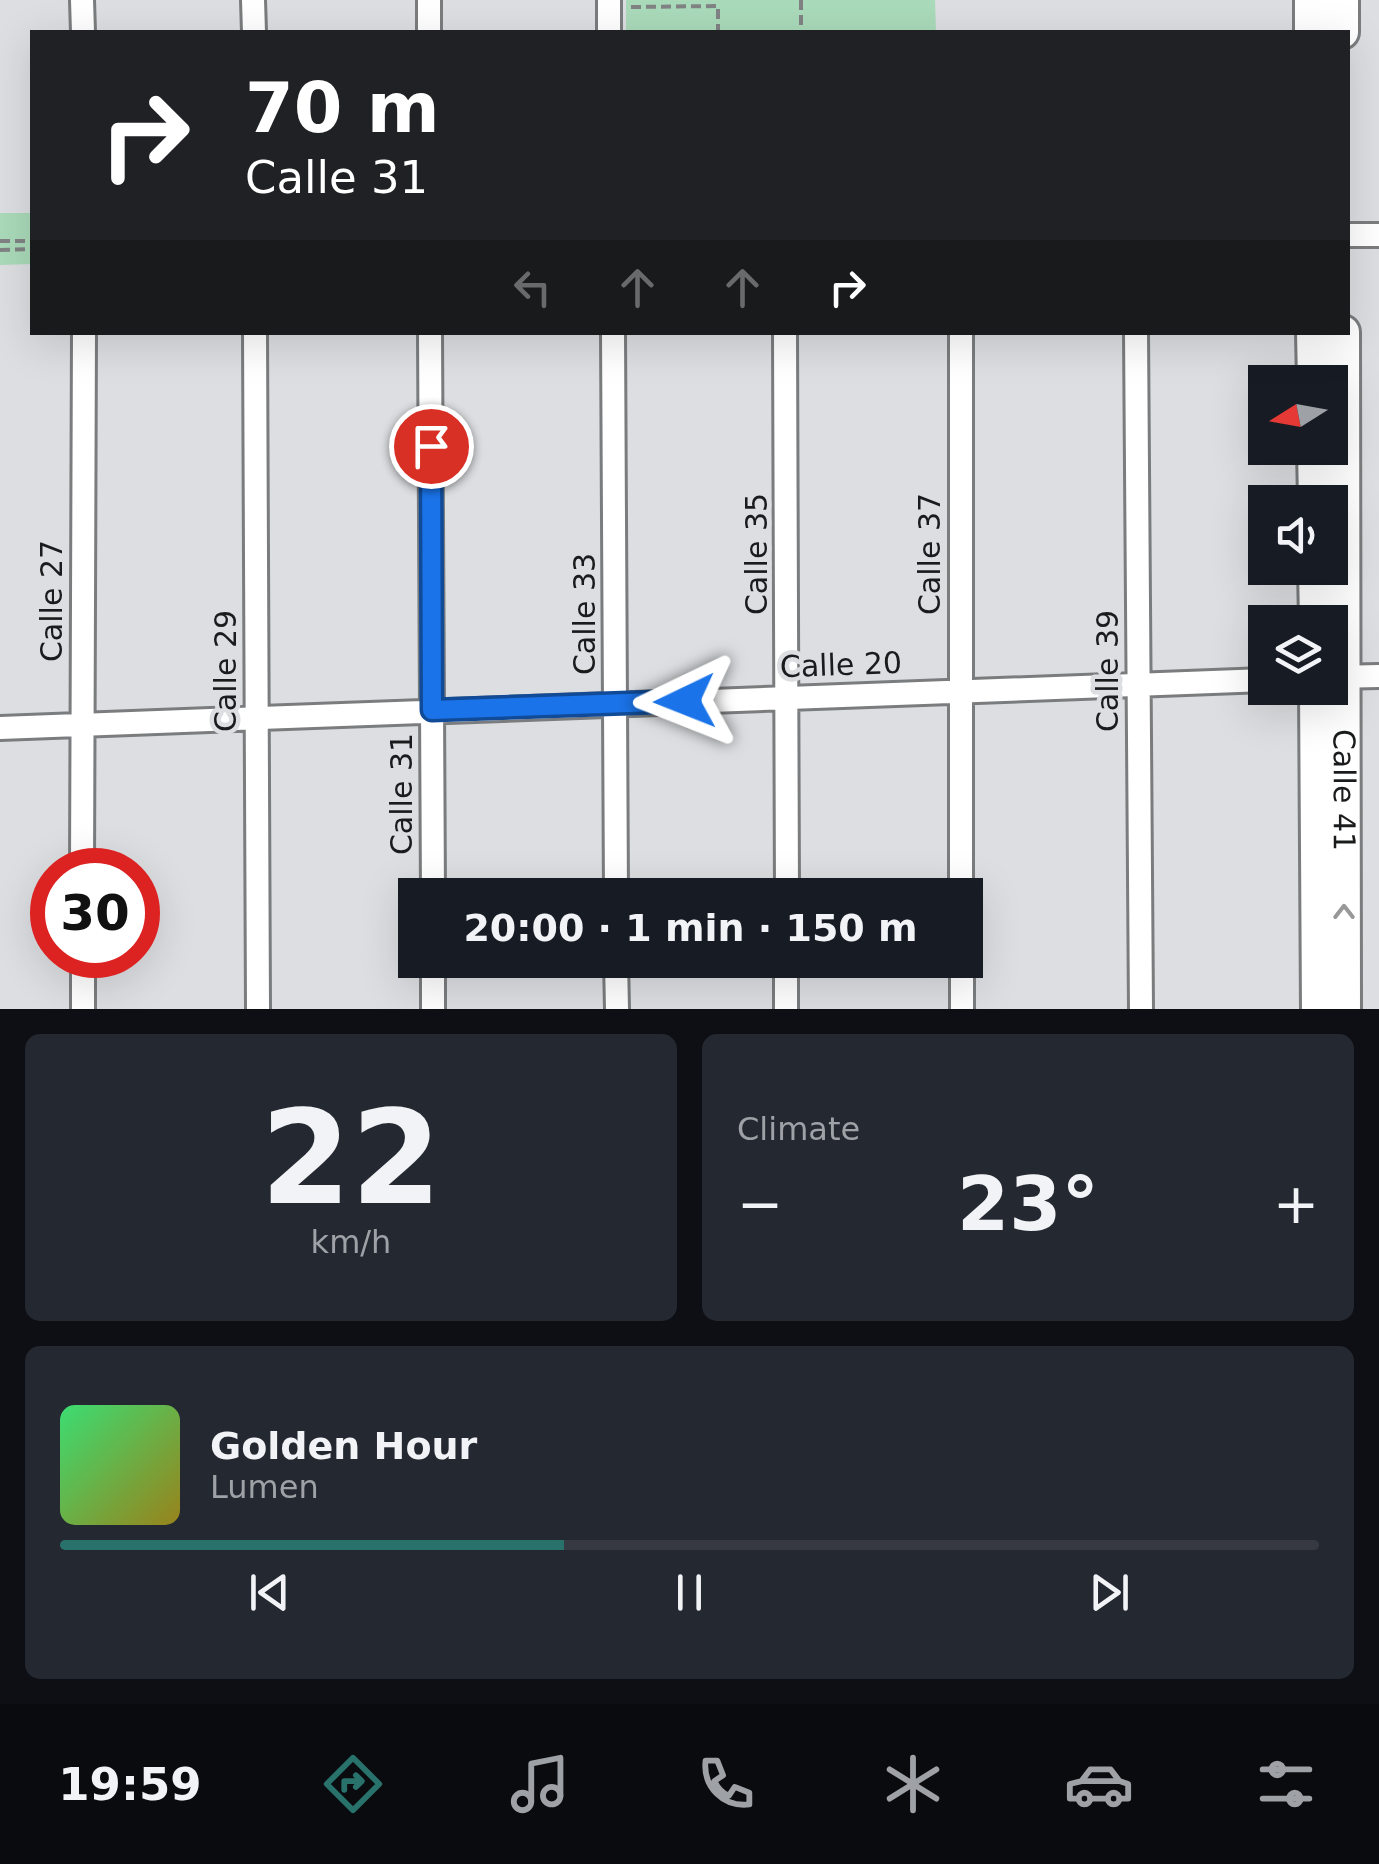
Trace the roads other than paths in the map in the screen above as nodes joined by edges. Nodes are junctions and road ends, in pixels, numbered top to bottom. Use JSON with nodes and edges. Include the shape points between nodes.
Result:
{"nodes":[{"id":1,"x":82,"y":0,"type":"edge"},
{"id":2,"x":254,"y":0,"type":"edge"},
{"id":3,"x":428,"y":0,"type":"edge"},
{"id":4,"x":1311,"y":0,"type":"edge"},
{"id":5,"x":1342,"y":0,"type":"edge"},
{"id":6,"x":615,"y":4,"type":"edge"},
{"id":7,"x":83,"y":30,"type":"edge"},
{"id":8,"x":254,"y":30,"type":"edge"},
{"id":9,"x":429,"y":30,"type":"edge"},
{"id":10,"x":609,"y":30,"type":"edge"},
{"id":11,"x":1311,"y":30,"type":"edge"},
{"id":12,"x":1342,"y":30,"type":"edge"},
{"id":13,"x":1350,"y":236,"type":"edge"},
{"id":14,"x":1379,"y":236,"type":"edge"},
{"id":15,"x":84,"y":335,"type":"edge"},
{"id":16,"x":255,"y":335,"type":"edge"},
{"id":17,"x":430,"y":335,"type":"edge"},
{"id":18,"x":613,"y":335,"type":"edge"},
{"id":19,"x":786,"y":335,"type":"edge"},
{"id":20,"x":961,"y":335,"type":"edge"},
{"id":21,"x":1136,"y":335,"type":"edge"},
{"id":22,"x":1313,"y":335,"type":"edge"},
{"id":23,"x":1342,"y":335,"type":"edge"},
{"id":24,"x":1314,"y":365,"type":"edge"},
{"id":25,"x":1333,"y":605,"type":"edge"},
{"id":26,"x":1379,"y":676,"type":"edge"},
{"id":27,"x":1348,"y":679,"type":"edge"},
{"id":28,"x":1248,"y":681,"type":"edge"},
{"id":29,"x":1138,"y":684,"type":"junction"},
{"id":30,"x":960,"y":691,"type":"junction"},
{"id":31,"x":788,"y":697,"type":"junction"},
{"id":32,"x":616,"y":704,"type":"junction"},
{"id":33,"x":1329,"y":705,"type":"edge"},
{"id":34,"x":1331,"y":705,"type":"edge"},
{"id":35,"x":432,"y":710,"type":"junction"},
{"id":36,"x":257,"y":717,"type":"junction"},
{"id":37,"x":82,"y":726,"type":"junction"},
{"id":38,"x":0,"y":728,"type":"edge"},
{"id":39,"x":82,"y":848,"type":"edge"},
{"id":40,"x":433,"y":878,"type":"edge"},
{"id":41,"x":616,"y":878,"type":"edge"},
{"id":42,"x":787,"y":878,"type":"edge"},
{"id":43,"x":961,"y":878,"type":"edge"},
{"id":44,"x":83,"y":978,"type":"edge"},
{"id":45,"x":433,"y":978,"type":"edge"},
{"id":46,"x":616,"y":978,"type":"edge"},
{"id":47,"x":786,"y":978,"type":"edge"},
{"id":48,"x":962,"y":978,"type":"edge"},
{"id":49,"x":83,"y":1009,"type":"edge"},
{"id":50,"x":258,"y":1009,"type":"edge"},
{"id":51,"x":434,"y":1009,"type":"edge"},
{"id":52,"x":616,"y":1009,"type":"edge"},
{"id":53,"x":786,"y":1009,"type":"edge"},
{"id":54,"x":962,"y":1009,"type":"edge"},
{"id":55,"x":1141,"y":1009,"type":"edge"},
{"id":56,"x":1318,"y":1009,"type":"edge"},
{"id":57,"x":1344,"y":1009,"type":"edge"}],
"edges":[{"from":1,"to":7,"type":"street"},
{"from":2,"to":8,"type":"street"},
{"from":3,"to":9,"type":"street"},
{"from":4,"to":11,"type":"main road"},
{"from":5,"to":12,"type":"main road"},
{"from":6,"to":10,"type":"street"},
{"from":13,"to":14,"type":"street"},
{"from":15,"to":37,"type":"street","name":"Calle 27"},
{"from":16,"to":36,"type":"street","name":"Calle 29"},
{"from":17,"to":35,"type":"street","name":"Calle 31"},
{"from":18,"to":32,"type":"street","name":"Calle 33"},
{"from":19,"to":31,"type":"street","name":"Calle 35"},
{"from":20,"to":30,"type":"street","name":"Calle 37"},
{"from":21,"to":29,"type":"street","name":"Calle 39"},
{"from":22,"to":24,"type":"main road"},
{"from":23,"to":25,"type":"main road","name":"Calle 41"},
{"from":26,"to":27,"type":"street"},
{"from":28,"to":29,"type":"street","name":"Calle 20"},
{"from":29,"to":30,"type":"street","name":"Calle 20"},
{"from":29,"to":55,"type":"street","name":"Calle 39"},
{"from":30,"to":31,"type":"street","name":"Calle 20"},
{"from":30,"to":43,"type":"street","name":"Calle 37"},
{"from":31,"to":32,"type":"street","name":"Calle 20"},
{"from":31,"to":42,"type":"street","name":"Calle 35"},
{"from":32,"to":35,"type":"street","name":"Calle 20"},
{"from":32,"to":41,"type":"street","name":"Calle 33"},
{"from":33,"to":56,"type":"main road","name":"Calle 41"},
{"from":57,"to":34,"type":"main road","name":"Calle 41","one_way":true},
{"from":35,"to":36,"type":"street","name":"Calle 20"},
{"from":35,"to":40,"type":"street","name":"Calle 31"},
{"from":36,"to":37,"type":"street","name":"Calle 20"},
{"from":36,"to":50,"type":"street","name":"Calle 29"},
{"from":37,"to":38,"type":"street","name":"Calle 20"},
{"from":37,"to":39,"type":"street","name":"Calle 27"},
{"from":44,"to":49,"type":"street"},
{"from":45,"to":51,"type":"street"},
{"from":46,"to":52,"type":"street"},
{"from":47,"to":53,"type":"street"},
{"from":48,"to":54,"type":"street"}]}
